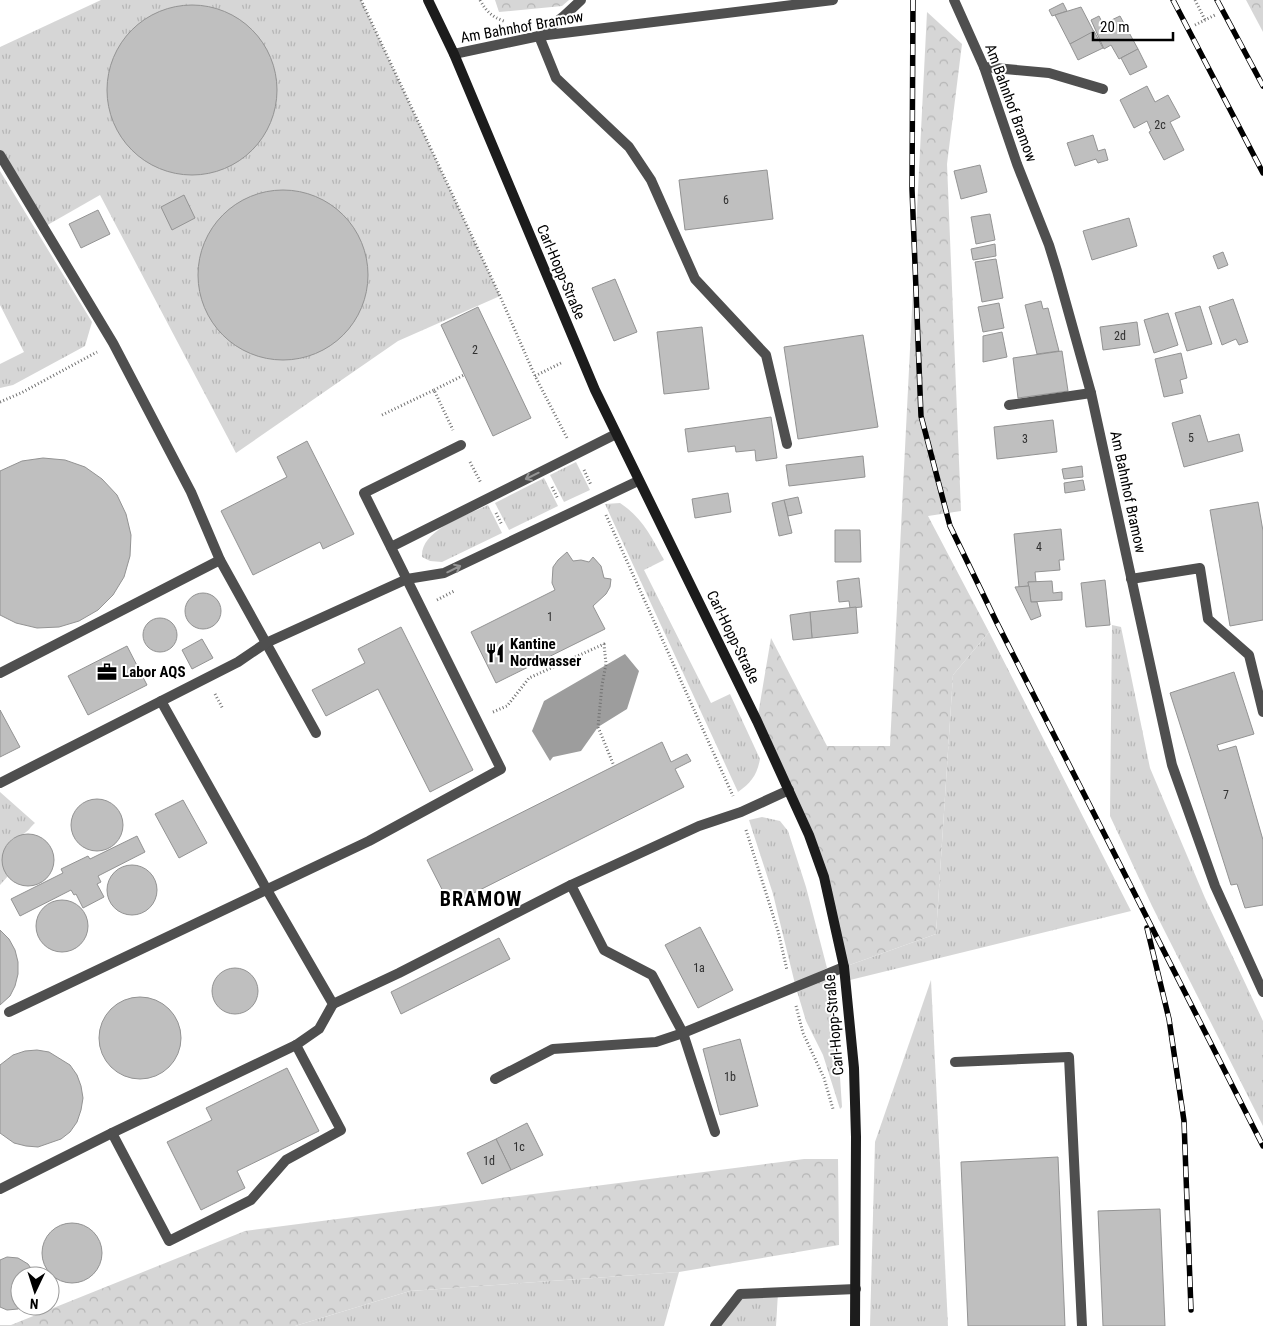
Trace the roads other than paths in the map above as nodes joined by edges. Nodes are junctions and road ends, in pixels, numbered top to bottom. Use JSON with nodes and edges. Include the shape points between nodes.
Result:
{"nodes":[{"id":1,"x":428,"y":0,"type":"edge"},
{"id":2,"x":581,"y":0,"type":"edge"},
{"id":3,"x":834,"y":0,"type":"edge"},
{"id":4,"x":954,"y":0,"type":"edge"},
{"id":5,"x":796,"y":2,"type":"edge"},
{"id":6,"x":539,"y":36,"type":"junction"},
{"id":7,"x":454,"y":54,"type":"junction"},
{"id":8,"x":984,"y":67,"type":"junction"},
{"id":9,"x":1104,"y":89,"type":"dead end"},
{"id":10,"x":0,"y":154,"type":"edge"},
{"id":11,"x":1091,"y":393,"type":"junction"},
{"id":12,"x":1009,"y":405,"type":"dead end"},
{"id":13,"x":616,"y":434,"type":"junction"},
{"id":14,"x":787,"y":444,"type":"dead end"},
{"id":15,"x":461,"y":445,"type":"dead end"},
{"id":16,"x":638,"y":480,"type":"junction"},
{"id":17,"x":391,"y":547,"type":"junction"},
{"id":18,"x":220,"y":560,"type":"junction"},
{"id":19,"x":406,"y":579,"type":"junction"},
{"id":20,"x":1131,"y":579,"type":"junction"},
{"id":21,"x":266,"y":643,"type":"junction"},
{"id":22,"x":0,"y":673,"type":"edge"},
{"id":23,"x":161,"y":701,"type":"junction"},
{"id":24,"x":1263,"y":712,"type":"edge"},
{"id":25,"x":316,"y":733,"type":"dead end"},
{"id":26,"x":0,"y":783,"type":"edge"},
{"id":27,"x":789,"y":790,"type":"junction"},
{"id":28,"x":571,"y":885,"type":"junction"},
{"id":29,"x":266,"y":890,"type":"junction"},
{"id":30,"x":844,"y":967,"type":"junction"},
{"id":31,"x":1263,"y":992,"type":"edge"},
{"id":32,"x":333,"y":1004,"type":"junction"},
{"id":33,"x":9,"y":1012,"type":"dead end"},
{"id":34,"x":683,"y":1033,"type":"junction"},
{"id":35,"x":296,"y":1045,"type":"junction"},
{"id":36,"x":955,"y":1062,"type":"dead end"},
{"id":37,"x":495,"y":1078,"type":"dead end"},
{"id":38,"x":716,"y":1132,"type":"dead end"},
{"id":39,"x":112,"y":1133,"type":"junction"},
{"id":40,"x":0,"y":1189,"type":"edge"},
{"id":41,"x":856,"y":1289,"type":"junction"},
{"id":42,"x":715,"y":1326,"type":"edge"},
{"id":43,"x":855,"y":1326,"type":"edge"},
{"id":44,"x":1082,"y":1326,"type":"edge"}],
"edges":[{"from":1,"to":7,"type":"street","name":"Carl-Hopp-Straße"},
{"from":2,"to":6,"type":"street"},
{"from":3,"to":5,"type":"street","name":"Am Bahnhof Bramow"},
{"from":4,"to":8,"type":"street","name":"Am Bahnhof Bramow"},
{"from":5,"to":6,"type":"street","name":"Am Bahnhof Bramow"},
{"from":6,"to":7,"type":"street","name":"Am Bahnhof Bramow"},
{"from":6,"to":14,"type":"street","via":[[556,78],[629,147],[651,180],[695,279],[766,355]]},
{"from":7,"to":13,"type":"street","name":"Carl-Hopp-Straße"},
{"from":8,"to":9,"type":"street","via":[[1049,73]]},
{"from":8,"to":11,"type":"street","name":"Am Bahnhof Bramow","via":[[1049,246]]},
{"from":10,"to":18,"type":"street","via":[[113,343],[191,492]]},
{"from":11,"to":12,"type":"street"},
{"from":11,"to":20,"type":"street","name":"Am Bahnhof Bramow"},
{"from":13,"to":16,"type":"street","name":"Carl-Hopp-Straße"},
{"from":13,"to":17,"type":"street","one_way":true},
{"from":15,"to":17,"type":"street","via":[[364,493]]},
{"from":19,"to":16,"type":"street","one_way":true,"via":[[444,573]]},
{"from":16,"to":27,"type":"street","name":"Carl-Hopp-Straße"},
{"from":17,"to":19,"type":"street"},
{"from":18,"to":21,"type":"street"},
{"from":18,"to":22,"type":"street"},
{"from":19,"to":21,"type":"street"},
{"from":19,"to":29,"type":"street","via":[[501,769],[369,841]]},
{"from":20,"to":24,"type":"street","via":[[1200,568],[1208,619],[1249,655]]},
{"from":20,"to":31,"type":"street","name":"Am Bahnhof Bramow","via":[[1172,765],[1215,886]]},
{"from":21,"to":23,"type":"street","via":[[238,662]]},
{"from":21,"to":25,"type":"street"},
{"from":23,"to":26,"type":"street"},
{"from":23,"to":29,"type":"street"},
{"from":27,"to":28,"type":"street","via":[[698,826]]},
{"from":27,"to":30,"type":"street","name":"Carl-Hopp-Straße","via":[[824,877]]},
{"from":28,"to":32,"type":"street"},
{"from":28,"to":34,"type":"street","via":[[604,950],[652,976]]},
{"from":29,"to":32,"type":"street"},
{"from":29,"to":33,"type":"street"},
{"from":30,"to":34,"type":"street"},
{"from":30,"to":41,"type":"street","name":"Carl-Hopp-Straße","via":[[854,1068]]},
{"from":32,"to":35,"type":"street","via":[[319,1029]]},
{"from":34,"to":37,"type":"street","via":[[656,1042],[553,1049]]},
{"from":34,"to":38,"type":"street"},
{"from":35,"to":39,"type":"street"},
{"from":35,"to":39,"type":"street","via":[[342,1130],[286,1160],[251,1200],[169,1241]]},
{"from":36,"to":44,"type":"street","via":[[1069,1057]]},
{"from":39,"to":40,"type":"street"},
{"from":41,"to":42,"type":"street","via":[[740,1294]]},
{"from":41,"to":43,"type":"street","name":"Carl-Hopp-Straße"}]}
